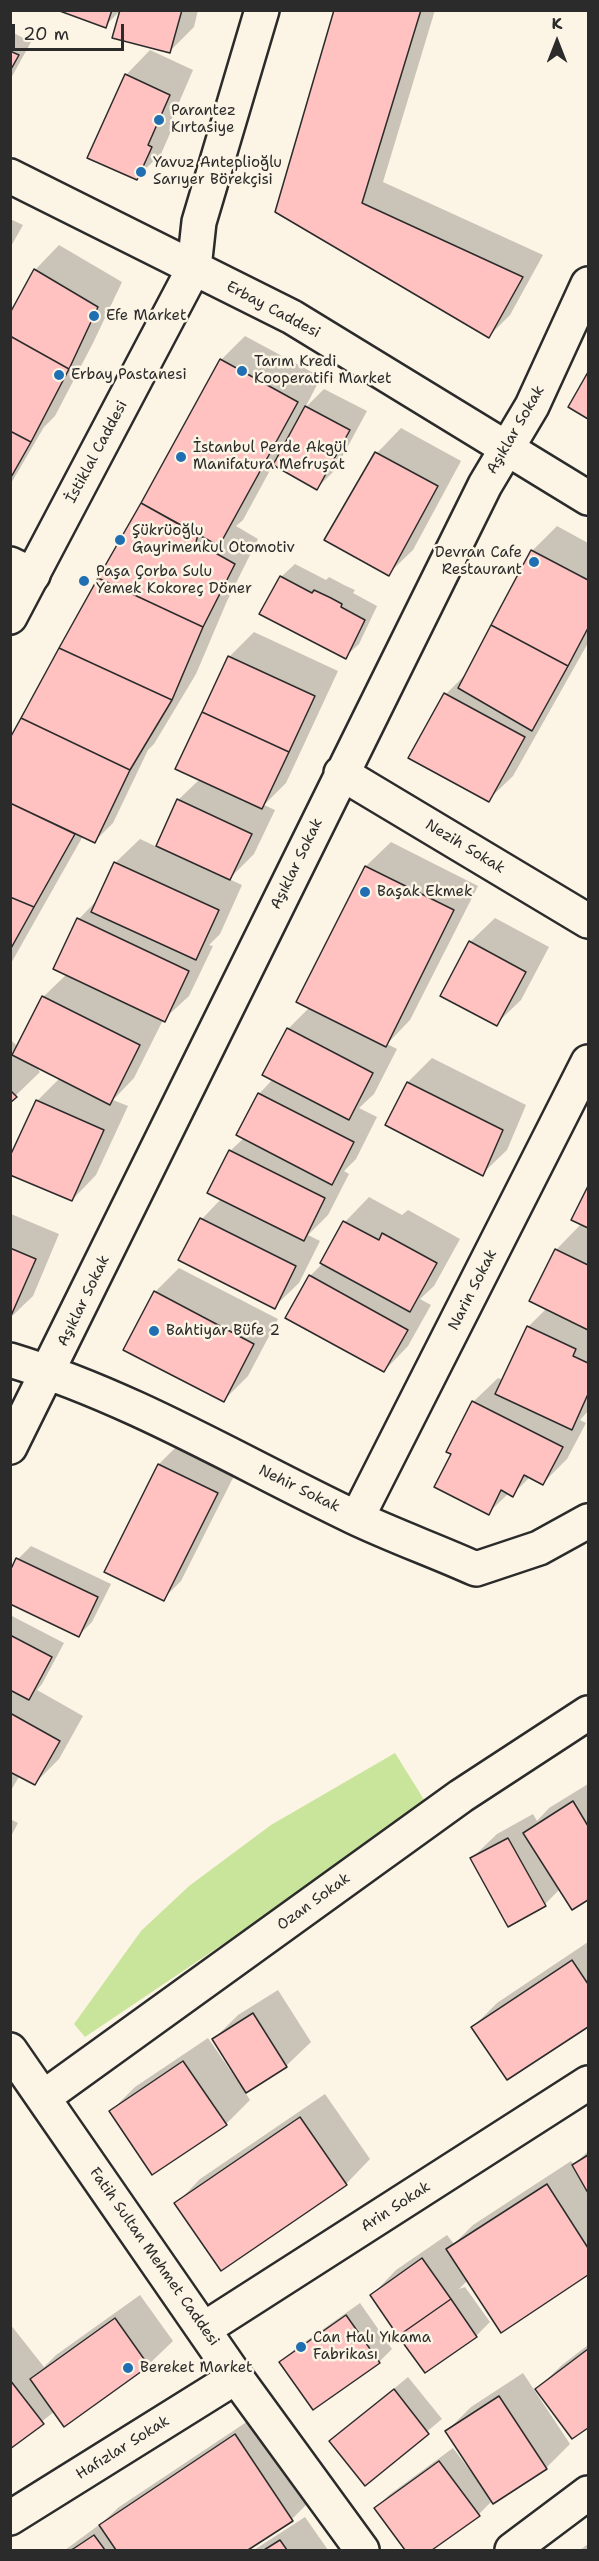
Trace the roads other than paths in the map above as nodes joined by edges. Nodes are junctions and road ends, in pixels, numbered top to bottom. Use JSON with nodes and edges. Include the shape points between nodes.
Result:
{"nodes":[{"id":1,"x":262,"y":10,"type":"edge"},
{"id":2,"x":10,"y":176,"type":"edge"},
{"id":3,"x":194,"y":268,"type":"junction"},
{"id":4,"x":588,"y":284,"type":"edge"},
{"id":5,"x":507,"y":447,"type":"junction"},
{"id":6,"x":588,"y":498,"type":"edge"},
{"id":7,"x":22,"y":569,"type":"edge"},
{"id":8,"x":10,"y":617,"type":"edge"},
{"id":9,"x":341,"y":773,"type":"junction"},
{"id":10,"x":588,"y":921,"type":"edge"},
{"id":11,"x":588,"y":1062,"type":"edge"},
{"id":12,"x":10,"y":1360,"type":"edge"},
{"id":13,"x":49,"y":1372,"type":"junction"},
{"id":14,"x":10,"y":1447,"type":"edge"},
{"id":15,"x":357,"y":1518,"type":"junction"},
{"id":16,"x":588,"y":1521,"type":"edge"},
{"id":17,"x":588,"y":1713,"type":"edge"},
{"id":18,"x":16,"y":2058,"type":"edge"},
{"id":19,"x":588,"y":2084,"type":"edge"},
{"id":20,"x":44,"y":2097,"type":"junction"},
{"id":21,"x":204,"y":2330,"type":"junction"},
{"id":22,"x":236,"y":2377,"type":"junction"},
{"id":23,"x":588,"y":2493,"type":"edge"},
{"id":24,"x":10,"y":2518,"type":"edge"},
{"id":25,"x":362,"y":2550,"type":"edge"},
{"id":26,"x":512,"y":2550,"type":"edge"}],
"edges":[{"from":1,"to":3,"type":"street","name":"İstiklal Caddesi","via":[[199,222]]},
{"from":2,"to":3,"type":"street","name":"Erbay Caddesi"},
{"from":3,"to":5,"type":"street","name":"Erbay Caddesi","via":[[292,317]]},
{"from":3,"to":7,"type":"street","name":"İstiklal Caddesi"},
{"from":4,"to":5,"type":"street","name":"Aşıklar Sokak","via":[[532,406]]},
{"from":5,"to":6,"type":"street","name":"Erbay Caddesi"},
{"from":5,"to":9,"type":"street","name":"Aşıklar Sokak"},
{"from":7,"to":8,"type":"street","name":"İstiklal Caddesi"},
{"from":9,"to":10,"type":"street","name":"Nezih Sokak"},
{"from":9,"to":13,"type":"street","name":"Aşıklar Sokak"},
{"from":11,"to":15,"type":"street","name":"Narin Sokak"},
{"from":12,"to":13,"type":"street","name":"Nehir Sokak"},
{"from":13,"to":14,"type":"street","name":"Aşıklar Sokak"},
{"from":13,"to":15,"type":"street","name":"Nehir Sokak","via":[[131,1406]]},
{"from":15,"to":16,"type":"street","name":"Nehir Sokak","via":[[476,1569],[539,1548]]},
{"from":17,"to":20,"type":"street","name":"Ozan Sokak","via":[[461,1796]]},
{"from":18,"to":20,"type":"street","name":"Fatih Sultan Mehmet Caddesi"},
{"from":19,"to":21,"type":"street","name":"Arin Sokak"},
{"from":20,"to":21,"type":"street","name":"Fatih Sultan Mehmet Caddesi"},
{"from":21,"to":22,"type":"street","name":"Fatih Sultan Mehmet Caddesi"},
{"from":22,"to":24,"type":"street","name":"Hafızlar Sokak"},
{"from":22,"to":25,"type":"street","name":"Fatih Sultan Mehmet Caddesi"},
{"from":23,"to":26,"type":"street"}]}
